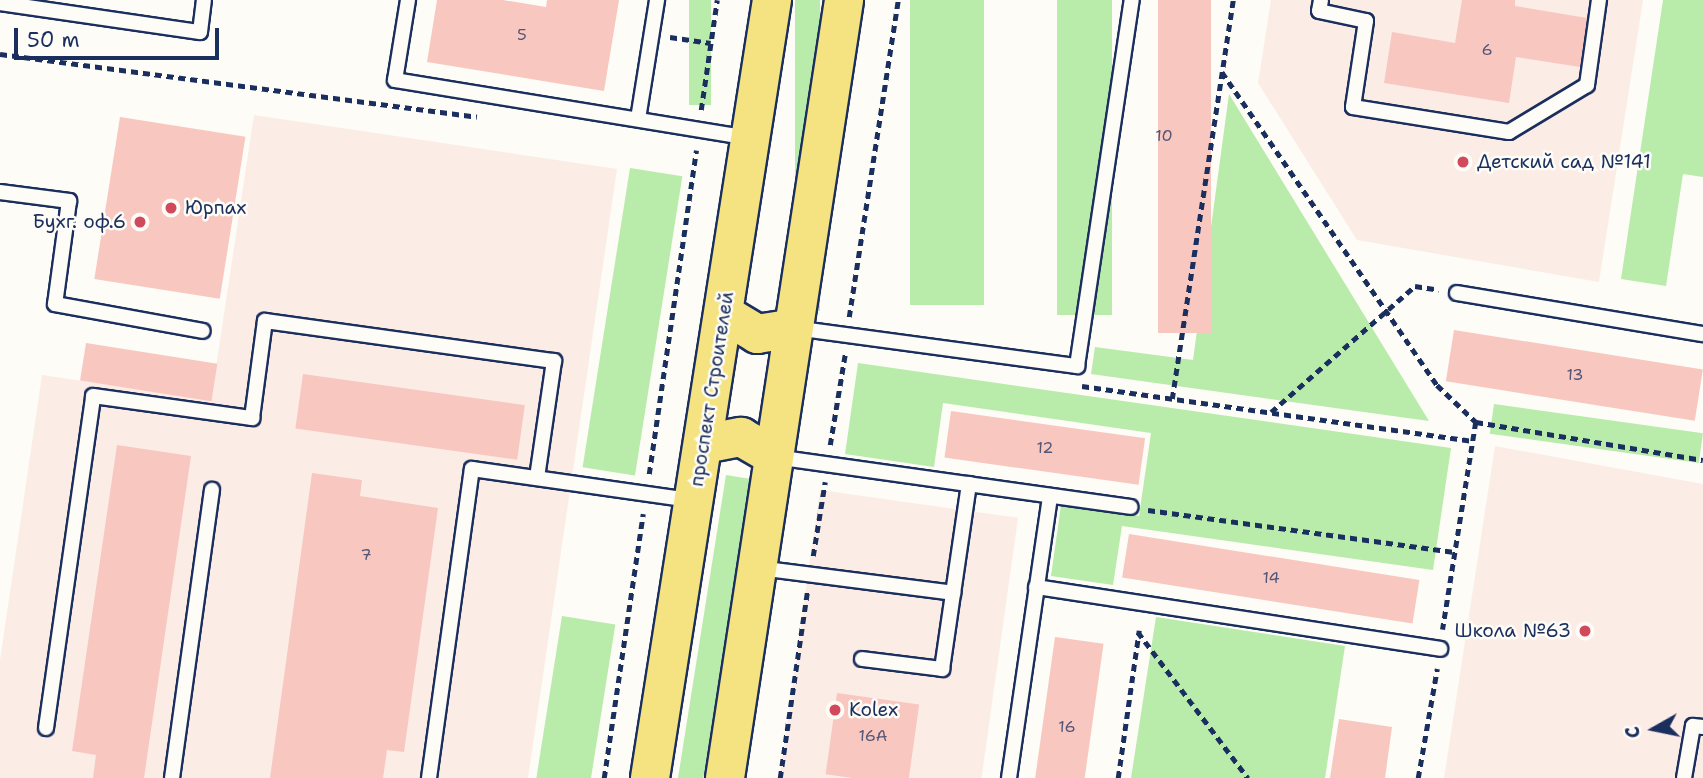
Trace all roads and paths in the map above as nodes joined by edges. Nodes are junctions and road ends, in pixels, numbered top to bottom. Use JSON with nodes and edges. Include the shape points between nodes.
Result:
{"nodes":[{"id":1,"x":204,"y":0,"type":"edge"},
{"id":2,"x":408,"y":0,"type":"edge"},
{"id":3,"x":657,"y":0,"type":"edge"},
{"id":4,"x":717,"y":0,"type":"edge"},
{"id":5,"x":772,"y":0,"type":"edge"},
{"id":6,"x":844,"y":0,"type":"edge"},
{"id":7,"x":898,"y":0,"type":"edge"},
{"id":8,"x":1132,"y":0,"type":"edge"},
{"id":9,"x":1233,"y":0,"type":"edge"},
{"id":10,"x":1321,"y":0,"type":"edge"},
{"id":11,"x":1599,"y":0,"type":"edge"},
{"id":12,"x":0,"y":3,"type":"edge"},
{"id":13,"x":651,"y":34,"type":"junction"},
{"id":14,"x":711,"y":43,"type":"junction"},
{"id":15,"x":0,"y":54,"type":"edge"},
{"id":16,"x":1222,"y":72,"type":"junction"},
{"id":17,"x":492,"y":119,"type":"dead end"},
{"id":18,"x":638,"y":120,"type":"junction"},
{"id":19,"x":698,"y":130,"type":"junction"},
{"id":20,"x":751,"y":138,"type":"junction"},
{"id":21,"x":682,"y":145,"type":"dead end"},
{"id":22,"x":696,"y":147,"type":"junction"},
{"id":23,"x":0,"y":192,"type":"edge"},
{"id":24,"x":1457,"y":293,"type":"joint"},
{"id":25,"x":1385,"y":310,"type":"junction"},
{"id":26,"x":724,"y":314,"type":"junction"},
{"id":27,"x":794,"y":328,"type":"junction"},
{"id":28,"x":203,"y":331,"type":"dead end"},
{"id":29,"x":1703,"y":334,"type":"edge"},
{"id":30,"x":847,"y":335,"type":"junction"},
{"id":31,"x":845,"y":354,"type":"junction"},
{"id":32,"x":859,"y":356,"type":"dead end"},
{"id":33,"x":1080,"y":386,"type":"dead end"},
{"id":34,"x":1172,"y":399,"type":"junction"},
{"id":35,"x":1270,"y":412,"type":"junction"},
{"id":36,"x":1476,"y":422,"type":"junction"},
{"id":37,"x":1473,"y":441,"type":"junction"},
{"id":38,"x":704,"y":444,"type":"junction"},
{"id":39,"x":774,"y":456,"type":"junction"},
{"id":40,"x":1703,"y":460,"type":"edge"},
{"id":41,"x":827,"y":464,"type":"junction"},
{"id":42,"x":537,"y":478,"type":"junction"},
{"id":43,"x":969,"y":484,"type":"junction"},
{"id":44,"x":212,"y":490,"type":"dead end"},
{"id":45,"x":646,"y":494,"type":"junction"},
{"id":46,"x":1050,"y":496,"type":"junction"},
{"id":47,"x":696,"y":501,"type":"junction"},
{"id":48,"x":1130,"y":507,"type":"joint"},
{"id":49,"x":1456,"y":552,"type":"junction"},
{"id":50,"x":757,"y":568,"type":"junction"},
{"id":51,"x":810,"y":575,"type":"junction"},
{"id":52,"x":1036,"y":587,"type":"junction"},
{"id":53,"x":953,"y":593,"type":"junction"},
{"id":54,"x":1142,"y":602,"type":"junction"},
{"id":55,"x":1138,"y":632,"type":"junction"},
{"id":56,"x":1440,"y":649,"type":"junction"},
{"id":57,"x":862,"y":659,"type":"dead end"},
{"id":58,"x":1703,"y":727,"type":"edge"},
{"id":59,"x":46,"y":728,"type":"dead end"},
{"id":60,"x":172,"y":778,"type":"edge"},
{"id":61,"x":429,"y":778,"type":"edge"},
{"id":62,"x":604,"y":778,"type":"edge"},
{"id":63,"x":650,"y":778,"type":"edge"},
{"id":64,"x":725,"y":778,"type":"edge"},
{"id":65,"x":780,"y":778,"type":"edge"},
{"id":66,"x":1009,"y":778,"type":"edge"},
{"id":67,"x":1118,"y":778,"type":"edge"},
{"id":68,"x":1248,"y":778,"type":"edge"},
{"id":69,"x":1418,"y":778,"type":"edge"},
{"id":70,"x":1685,"y":778,"type":"edge"}],
"edges":[{"from":1,"to":12,"type":"lane","via":[[200,32]]},
{"from":2,"to":18,"type":"lane","via":[[395,80]]},
{"from":3,"to":13,"type":"lane"},
{"from":4,"to":14,"type":"path"},
{"from":5,"to":20,"type":"main road","name":"проспект Строителей"},
{"from":6,"to":27,"type":"main road"},
{"from":7,"to":30,"type":"path"},
{"from":8,"to":30,"type":"lane","via":[[1077,366]]},
{"from":9,"to":16,"type":"path"},
{"from":10,"to":11,"type":"lane","via":[[1319,11],[1366,21],[1353,107],[1509,132],[1587,85]]},
{"from":13,"to":14,"type":"path"},
{"from":13,"to":18,"type":"lane"},
{"from":14,"to":19,"type":"path"},
{"from":15,"to":17,"type":"path"},
{"from":16,"to":25,"type":"path"},
{"from":16,"to":34,"type":"path"},
{"from":18,"to":19,"type":"lane"},
{"from":19,"to":20,"type":"lane"},
{"from":19,"to":22,"type":"path"},
{"from":20,"to":26,"type":"main road","name":"проспект Строителей"},
{"from":21,"to":22,"type":"path"},
{"from":22,"to":45,"type":"path"},
{"from":23,"to":28,"type":"lane","via":[[69,201],[55,304]]},
{"from":24,"to":25,"type":"path","via":[[1415,286]]},
{"from":24,"to":29,"type":"lane"},
{"from":25,"to":35,"type":"path"},
{"from":25,"to":36,"type":"path","via":[[1437,385]]},
{"from":26,"to":27,"type":"main road","via":[[757,334]]},
{"from":26,"to":38,"type":"main road","name":"проспект Строителей"},
{"from":27,"to":30,"type":"lane"},
{"from":27,"to":39,"type":"main road"},
{"from":30,"to":31,"type":"path"},
{"from":31,"to":32,"type":"path"},
{"from":31,"to":41,"type":"path"},
{"from":33,"to":34,"type":"path"},
{"from":34,"to":35,"type":"path"},
{"from":35,"to":37,"type":"path"},
{"from":36,"to":37,"type":"path"},
{"from":36,"to":40,"type":"path"},
{"from":37,"to":49,"type":"path"},
{"from":38,"to":39,"type":"main road","via":[[741,437]]},
{"from":38,"to":47,"type":"main road","name":"проспект Строителей"},
{"from":39,"to":41,"type":"lane"},
{"from":39,"to":50,"type":"main road"},
{"from":41,"to":43,"type":"lane"},
{"from":41,"to":51,"type":"path"},
{"from":42,"to":45,"type":"lane"},
{"from":42,"to":59,"type":"lane","via":[[554,361],[265,321],[252,418],[93,396]]},
{"from":42,"to":61,"type":"lane","via":[[472,469]]},
{"from":43,"to":46,"type":"lane"},
{"from":43,"to":53,"type":"lane"},
{"from":44,"to":60,"type":"lane"},
{"from":45,"to":47,"type":"lane"},
{"from":45,"to":62,"type":"path"},
{"from":46,"to":48,"type":"lane"},
{"from":46,"to":52,"type":"lane"},
{"from":47,"to":63,"type":"main road","name":"проспект Строителей"},
{"from":48,"to":49,"type":"path"},
{"from":49,"to":56,"type":"path"},
{"from":50,"to":51,"type":"lane"},
{"from":50,"to":64,"type":"main road"},
{"from":51,"to":53,"type":"lane"},
{"from":51,"to":65,"type":"path"},
{"from":52,"to":54,"type":"lane"},
{"from":52,"to":66,"type":"lane"},
{"from":53,"to":57,"type":"lane","via":[[942,669]]},
{"from":54,"to":55,"type":"path"},
{"from":54,"to":56,"type":"lane"},
{"from":55,"to":67,"type":"path"},
{"from":55,"to":68,"type":"path"},
{"from":56,"to":69,"type":"path"},
{"from":58,"to":70,"type":"lane","via":[[1693,726]]}]}
